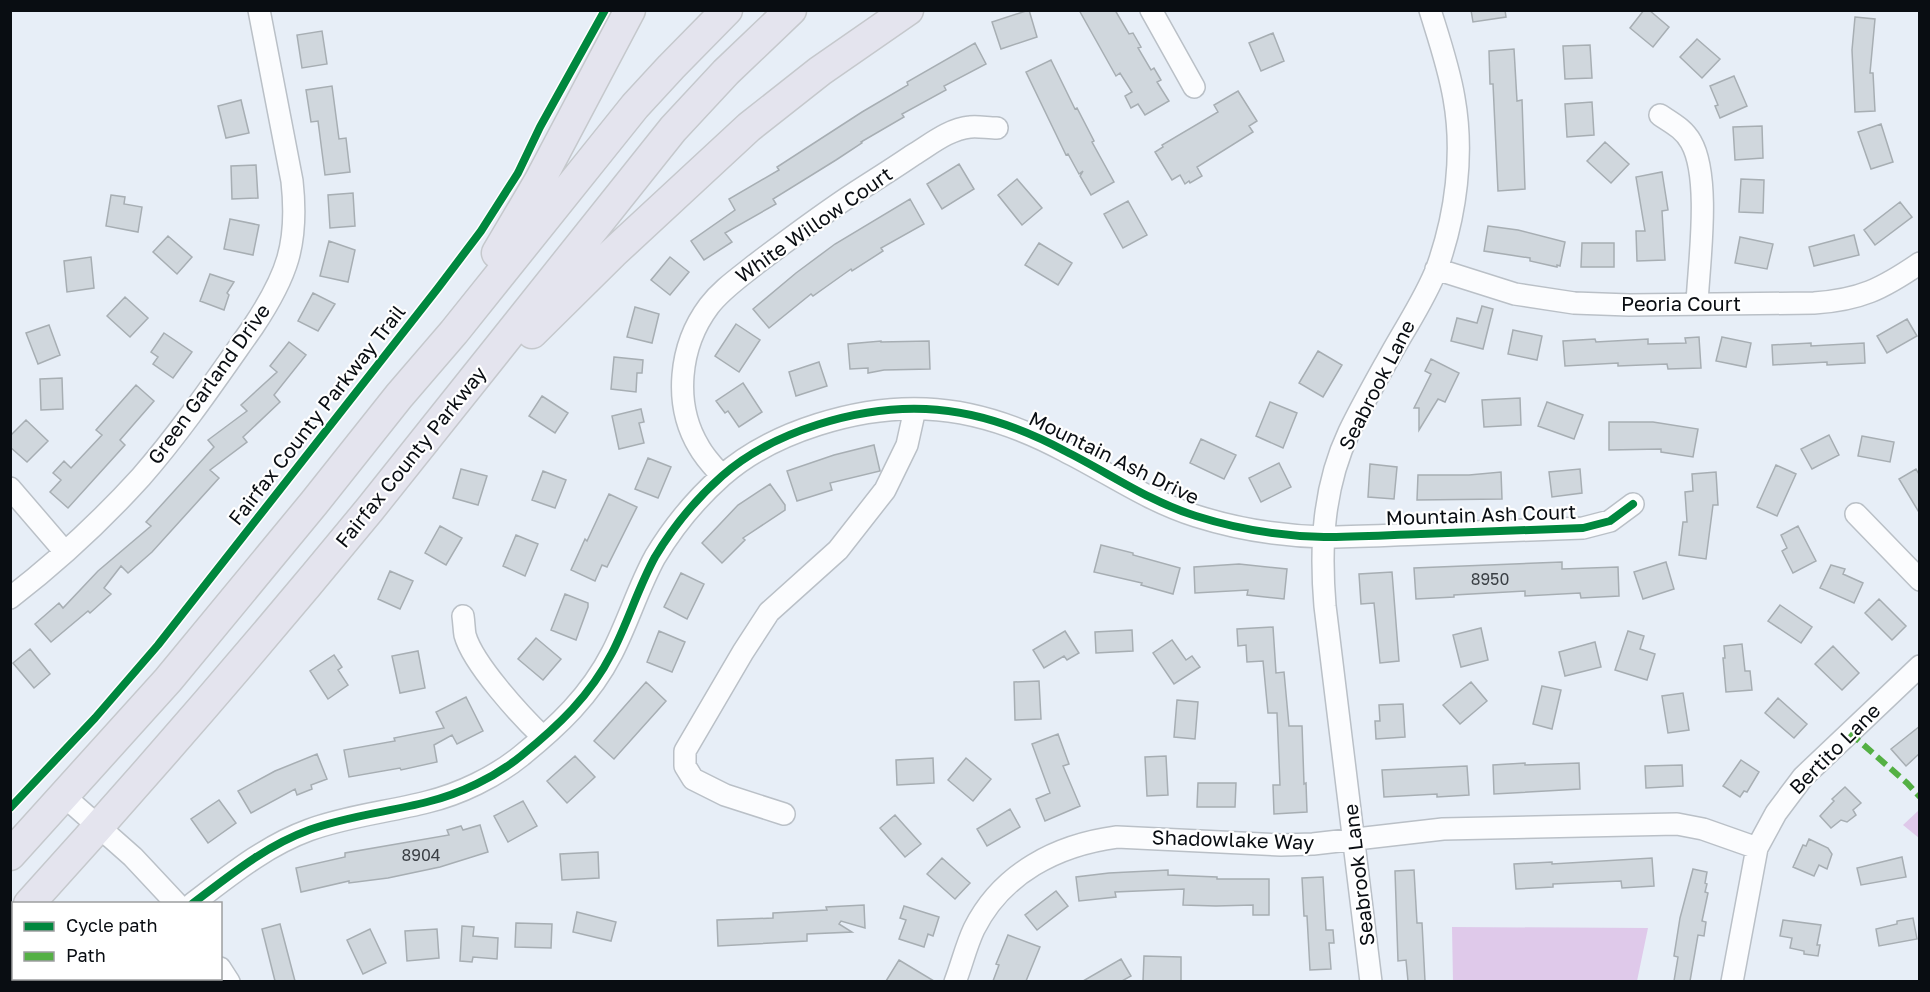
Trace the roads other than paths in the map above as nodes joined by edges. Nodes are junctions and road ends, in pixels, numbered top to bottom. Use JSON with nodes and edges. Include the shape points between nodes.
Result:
{"nodes":[{"id":1,"x":259,"y":10,"type":"edge"},
{"id":2,"x":630,"y":10,"type":"edge"},
{"id":3,"x":727,"y":10,"type":"edge"},
{"id":4,"x":792,"y":10,"type":"edge"},
{"id":5,"x":908,"y":10,"type":"edge"},
{"id":6,"x":1151,"y":10,"type":"edge"},
{"id":7,"x":1430,"y":10,"type":"edge"},
{"id":8,"x":1194,"y":87,"type":"dead end"},
{"id":9,"x":1660,"y":115,"type":"dead end"},
{"id":10,"x":997,"y":128,"type":"dead end"},
{"id":11,"x":1920,"y":263,"type":"edge"},
{"id":12,"x":1436,"y":269,"type":"junction"},
{"id":13,"x":1697,"y":303,"type":"junction"},
{"id":14,"x":399,"y":396,"type":"junction"},
{"id":15,"x":915,"y":409,"type":"junction"},
{"id":16,"x":722,"y":476,"type":"junction"},
{"id":17,"x":10,"y":488,"type":"edge"},
{"id":18,"x":1633,"y":504,"type":"dead end"},
{"id":19,"x":369,"y":509,"type":"junction"},
{"id":20,"x":1856,"y":514,"type":"dead end"},
{"id":21,"x":1323,"y":537,"type":"junction"},
{"id":22,"x":65,"y":552,"type":"junction"},
{"id":23,"x":1920,"y":580,"type":"edge"},
{"id":24,"x":10,"y":598,"type":"edge"},
{"id":25,"x":463,"y":616,"type":"dead end"},
{"id":26,"x":1920,"y":666,"type":"edge"},
{"id":27,"x":543,"y":737,"type":"junction"},
{"id":28,"x":64,"y":796,"type":"junction"},
{"id":29,"x":784,"y":813,"type":"dead end"},
{"id":30,"x":99,"y":827,"type":"junction"},
{"id":31,"x":1354,"y":839,"type":"junction"},
{"id":32,"x":1757,"y":848,"type":"junction"},
{"id":33,"x":10,"y":855,"type":"edge"},
{"id":34,"x":30,"y":902,"type":"edge"},
{"id":35,"x":176,"y":902,"type":"edge"},
{"id":36,"x":193,"y":902,"type":"edge"},
{"id":37,"x":955,"y":981,"type":"edge"},
{"id":38,"x":1371,"y":981,"type":"edge"},
{"id":39,"x":1732,"y":981,"type":"edge"}],
"edges":[{"from":1,"to":22,"type":"street","name":"Green Garland Drive","via":[[294,199],[295,224],[286,266],[269,304],[142,476]]},
{"from":2,"to":14,"type":"highway","via":[[516,223]]},
{"from":3,"to":14,"type":"highway","via":[[635,106]]},
{"from":4,"to":19,"type":"highway","name":"Fairfax County Parkway","via":[[673,129]]},
{"from":5,"to":19,"type":"highway","via":[[820,71],[698,172],[546,318],[416,471]]},
{"from":6,"to":8,"type":"street"},
{"from":7,"to":12,"type":"street","name":"Seabrook Lane","via":[[1449,72],[1458,132],[1453,211]]},
{"from":9,"to":13,"type":"street","via":[[1681,129],[1697,153],[1703,199]]},
{"from":10,"to":16,"type":"street","name":"White Willow Court","via":[[970,127],[945,135],[793,235],[729,285],[709,306],[687,348],[682,387],[698,446]]},
{"from":11,"to":13,"type":"street","name":"Peoria Court","via":[[1875,291],[1835,302]]},
{"from":12,"to":13,"type":"street","name":"Peoria Court","via":[[1515,294],[1574,303]]},
{"from":12,"to":21,"type":"street","name":"Seabrook Lane","via":[[1348,434],[1330,491]]},
{"from":14,"to":28,"type":"highway","via":[[168,680]]},
{"from":15,"to":16,"type":"street","name":"Mountain Ash Drive","via":[[883,410],[820,423],[749,456]]},
{"from":15,"to":21,"type":"street","name":"Mountain Ash Drive","via":[[969,414],[1005,424],[1067,452],[1133,490],[1191,515],[1258,531]]},
{"from":15,"to":29,"type":"street","via":[[906,445],[885,490],[838,550],[769,612],[686,751],[685,766],[693,779],[725,795]]},
{"from":16,"to":27,"type":"street","name":"Mountain Ash Drive","via":[[670,533],[644,578],[614,650],[595,683]]},
{"from":17,"to":22,"type":"street"},
{"from":18,"to":21,"type":"street","name":"Mountain Ash Court","via":[[1610,521],[1583,528]]},
{"from":19,"to":30,"type":"highway","name":"Fairfax County Parkway"},
{"from":20,"to":23,"type":"street"},
{"from":21,"to":31,"type":"street","name":"Seabrook Lane","via":[[1325,606]]},
{"from":22,"to":24,"type":"street","name":"Green Garland Drive"},
{"from":25,"to":27,"type":"street","via":[[465,636],[477,660]]},
{"from":26,"to":32,"type":"street","name":"Bertito Lane","via":[[1803,777],[1776,813]]},
{"from":27,"to":36,"type":"street","name":"Mountain Ash Drive","via":[[506,767],[456,793],[331,823],[289,838]]},
{"from":28,"to":30,"type":"street"},
{"from":28,"to":33,"type":"highway"},
{"from":30,"to":34,"type":"highway","name":"Fairfax County Parkway"},
{"from":30,"to":35,"type":"street"},
{"from":31,"to":32,"type":"street","name":"Shadowlake Way","via":[[1443,829],[1677,824]]},
{"from":31,"to":37,"type":"street","name":"Shadowlake Way","via":[[1281,845],[1117,837],[1058,851],[1023,871],[987,908],[966,946]]},
{"from":31,"to":38,"type":"street","name":"Seabrook Lane"},
{"from":32,"to":39,"type":"street","name":"Bertito Lane"}]}
